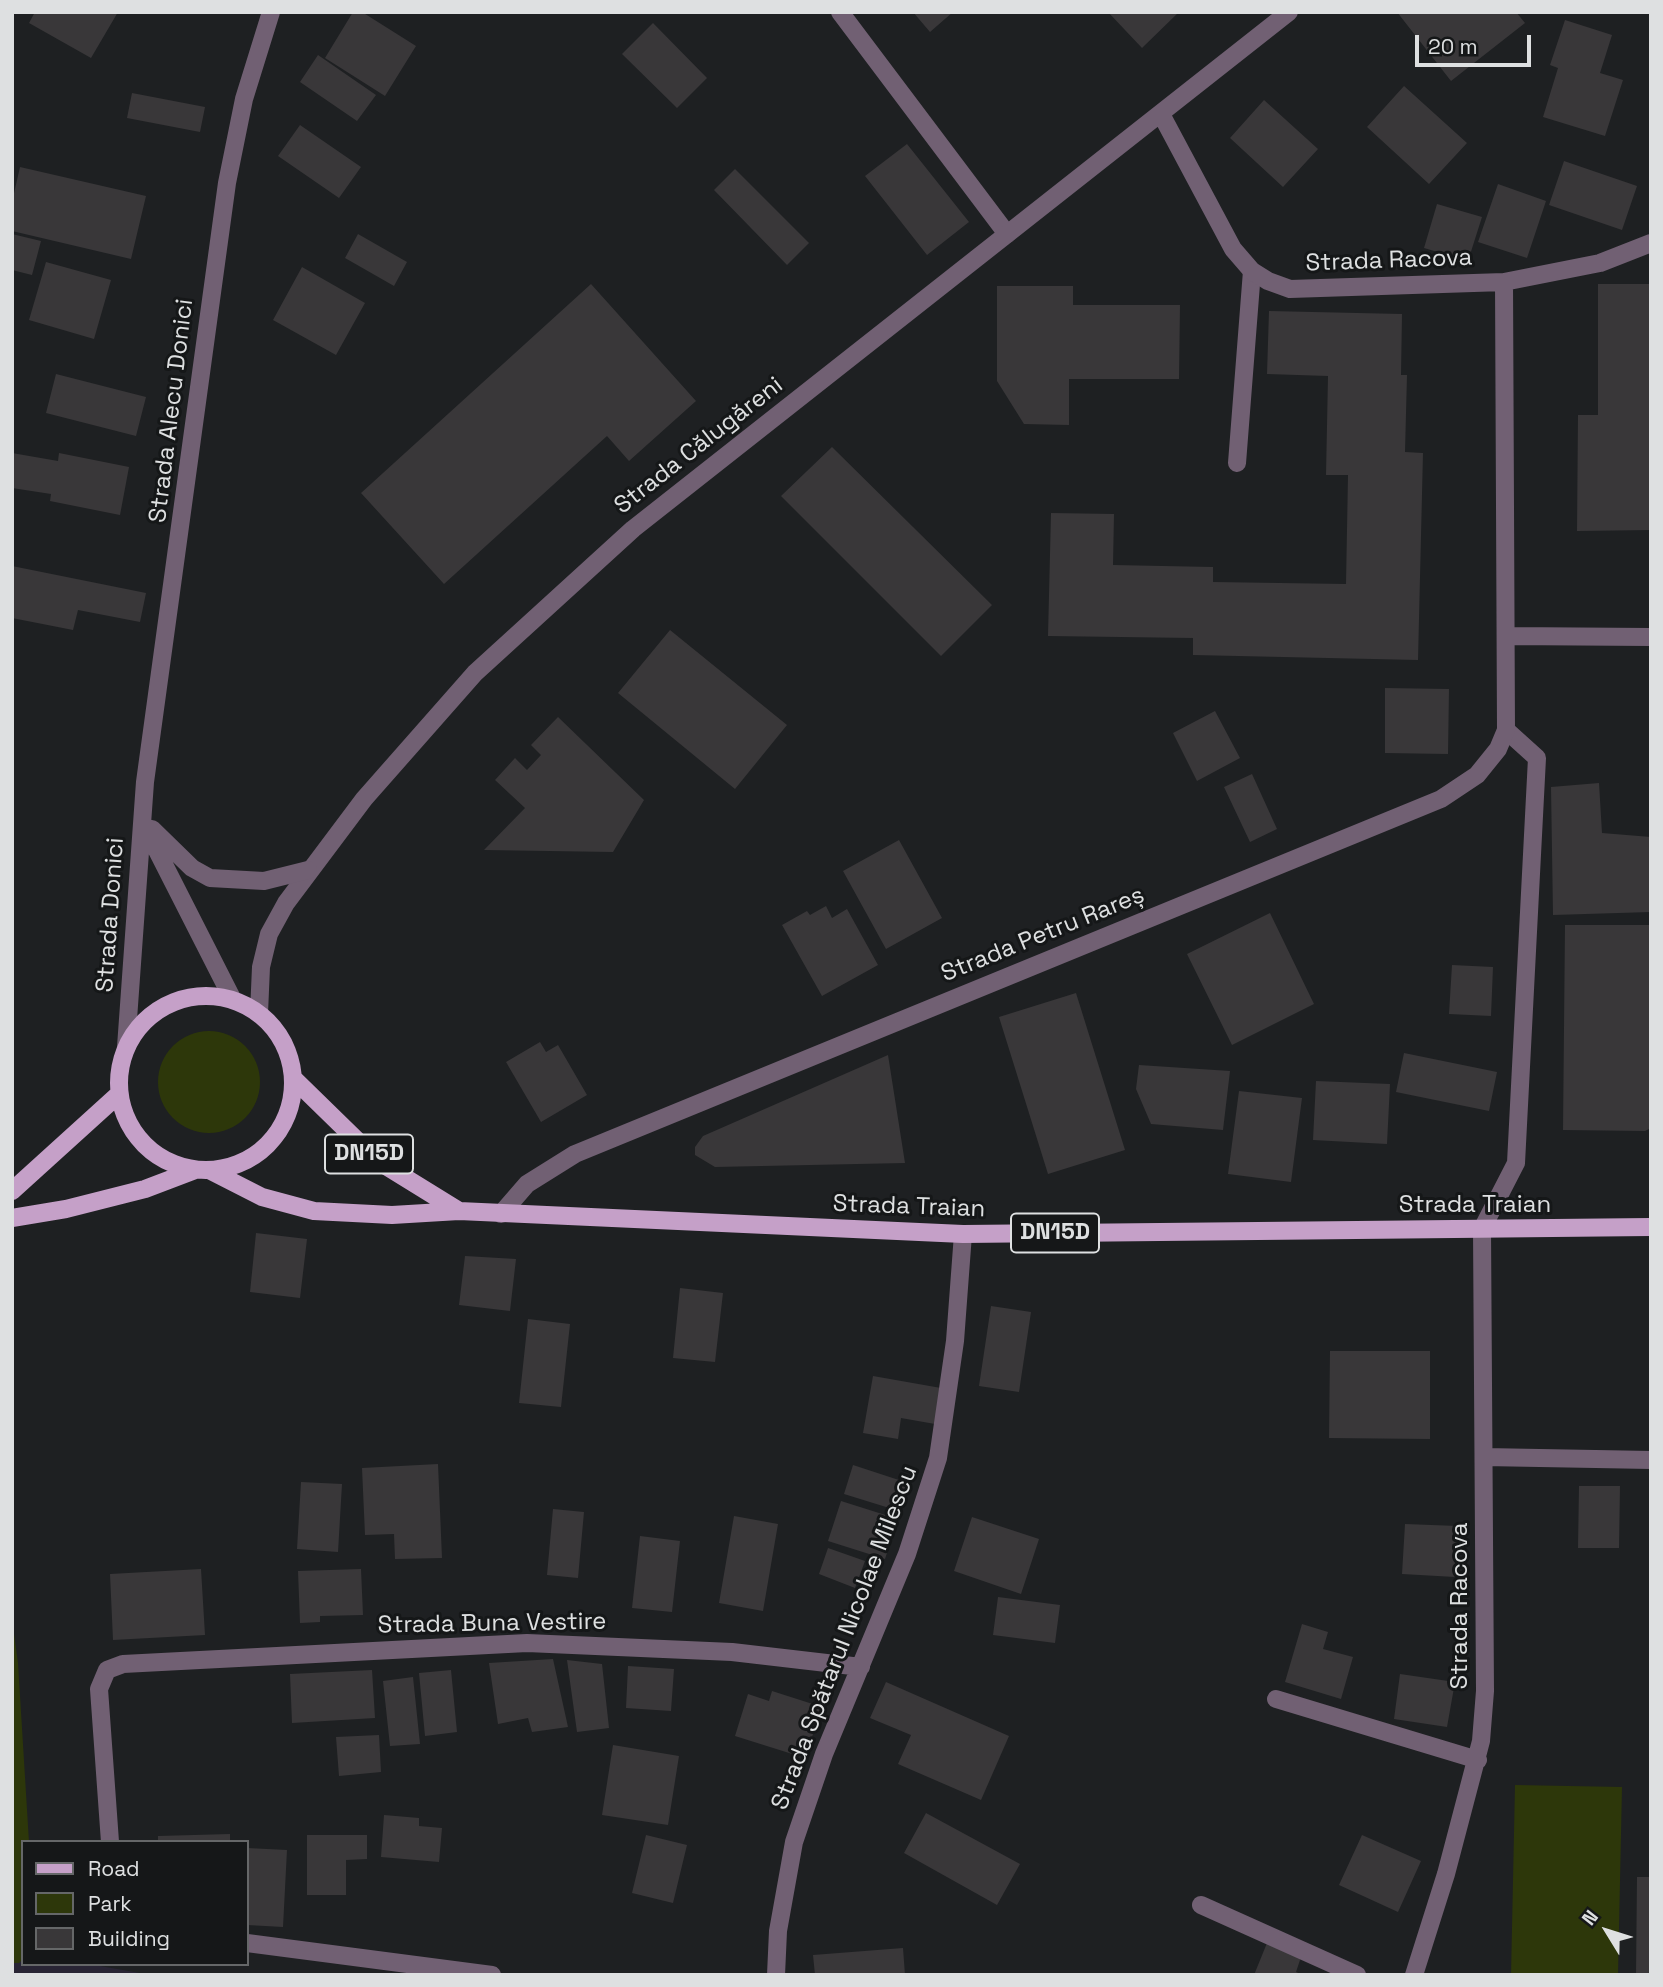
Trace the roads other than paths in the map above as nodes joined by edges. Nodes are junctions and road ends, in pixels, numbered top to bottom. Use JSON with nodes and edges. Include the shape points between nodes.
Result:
{"nodes":[{"id":1,"x":271,"y":12,"type":"edge"},
{"id":2,"x":840,"y":12,"type":"edge"},
{"id":3,"x":1289,"y":12,"type":"edge"},
{"id":4,"x":1161,"y":114,"type":"junction"},
{"id":5,"x":1007,"y":234,"type":"junction"},
{"id":6,"x":1651,"y":243,"type":"edge"},
{"id":7,"x":1252,"y":271,"type":"junction"},
{"id":8,"x":1504,"y":282,"type":"junction"},
{"id":9,"x":1237,"y":463,"type":"dead end"},
{"id":10,"x":1506,"y":636,"type":"junction"},
{"id":11,"x":1651,"y":637,"type":"edge"},
{"id":12,"x":1506,"y":730,"type":"junction"},
{"id":13,"x":142,"y":820,"type":"junction"},
{"id":14,"x":308,"y":870,"type":"junction"},
{"id":15,"x":233,"y":1000,"type":"junction"},
{"id":16,"x":259,"y":1013,"type":"junction"},
{"id":17,"x":126,"y":1047,"type":"junction"},
{"id":18,"x":294,"y":1079,"type":"junction"},
{"id":19,"x":119,"y":1094,"type":"junction"},
{"id":20,"x":203,"y":1171,"type":"junction"},
{"id":21,"x":12,"y":1191,"type":"edge"},
{"id":22,"x":459,"y":1211,"type":"junction"},
{"id":23,"x":501,"y":1214,"type":"junction"},
{"id":24,"x":12,"y":1218,"type":"edge"},
{"id":25,"x":1651,"y":1227,"type":"edge"},
{"id":26,"x":1482,"y":1228,"type":"junction"},
{"id":27,"x":963,"y":1234,"type":"junction"},
{"id":28,"x":1484,"y":1457,"type":"junction"},
{"id":29,"x":1651,"y":1460,"type":"edge"},
{"id":30,"x":860,"y":1667,"type":"junction"},
{"id":31,"x":1276,"y":1699,"type":"dead end"},
{"id":32,"x":1478,"y":1760,"type":"junction"},
{"id":33,"x":110,"y":1840,"type":"edge"},
{"id":34,"x":1202,"y":1905,"type":"dead end"},
{"id":35,"x":248,"y":1943,"type":"edge"},
{"id":36,"x":492,"y":1975,"type":"edge"},
{"id":37,"x":776,"y":1975,"type":"edge"},
{"id":38,"x":1357,"y":1975,"type":"edge"},
{"id":39,"x":1414,"y":1975,"type":"edge"}],
"edges":[{"from":1,"to":13,"type":"street","name":"Strada Alecu Donici","via":[[244,99],[227,183]]},
{"from":2,"to":5,"type":"street"},
{"from":3,"to":4,"type":"street","name":"Strada Călugăreni"},
{"from":4,"to":5,"type":"street","name":"Strada Călugăreni"},
{"from":4,"to":7,"type":"street","name":"Strada Racova","via":[[1233,248]]},
{"from":5,"to":14,"type":"street","name":"Strada Călugăreni","via":[[633,529],[540,611],[424,727]]},
{"from":6,"to":8,"type":"street","name":"Strada Racova","via":[[1600,263]]},
{"from":7,"to":8,"type":"street","name":"Strada Racova","via":[[1290,289]]},
{"from":7,"to":9,"type":"street"},
{"from":8,"to":10,"type":"street","name":"Strada Racova"},
{"from":10,"to":11,"type":"street"},
{"from":10,"to":12,"type":"street","name":"Strada Petru Rareș"},
{"from":12,"to":23,"type":"street","name":"Strada Petru Rareș","via":[[1498,749],[1477,775],[1441,799],[575,1154],[527,1184]]},
{"from":12,"to":26,"type":"street","via":[[1537,758],[1516,1163]]},
{"from":13,"to":14,"type":"street","via":[[210,878],[264,881]]},
{"from":13,"to":15,"type":"street","name":"Strada Donici"},
{"from":13,"to":17,"type":"street","name":"Strada Donici"},
{"from":14,"to":16,"type":"street","name":"Strada Călugăreni","via":[[270,934],[261,967]]},
{"from":15,"to":16,"type":"main road"},
{"from":15,"to":17,"type":"main road","via":[[206,996],[164,1006],[148,1017]]},
{"from":16,"to":18,"type":"main road","via":[[283,1041]]},
{"from":17,"to":19,"type":"main road","via":[[118,1076]]},
{"from":18,"to":20,"type":"main road","via":[[285,1123],[271,1142],[233,1167]]},
{"from":18,"to":22,"type":"main road","name":"Strada Traian","number":"DN15D","via":[[378,1161]]},
{"from":19,"to":20,"type":"main road","via":[[136,1136],[152,1153],[172,1164]]},
{"from":19,"to":21,"type":"main road"},
{"from":20,"to":22,"type":"main road","name":"Strada Traian","via":[[262,1197],[314,1211],[392,1215]]},
{"from":20,"to":24,"type":"main road","via":[[118,1196]]},
{"from":22,"to":23,"type":"main road","name":"Strada Traian","number":"DN15D"},
{"from":23,"to":27,"type":"main road","name":"Strada Traian","number":"DN15D"},
{"from":25,"to":26,"type":"main road","name":"Strada Traian","number":"DN15D"},
{"from":26,"to":27,"type":"main road","name":"Strada Traian","number":"DN15D"},
{"from":26,"to":28,"type":"street","name":"Strada Racova"},
{"from":27,"to":30,"type":"street","name":"Strada Spătarul Nicolae Milescu","via":[[939,1458],[907,1554]]},
{"from":28,"to":29,"type":"street"},
{"from":28,"to":32,"type":"street","name":"Strada Racova","via":[[1485,1691]]},
{"from":30,"to":33,"type":"street","name":"Strada Buna Vestire","via":[[732,1652],[527,1643],[123,1664],[107,1670],[99,1689]]},
{"from":30,"to":37,"type":"street","name":"Strada Spătarul Nicolae Milescu","via":[[794,1842],[778,1931]]},
{"from":31,"to":32,"type":"street"},
{"from":32,"to":39,"type":"street","name":"Strada Racova"},
{"from":34,"to":38,"type":"street"},
{"from":35,"to":36,"type":"street"}]}
